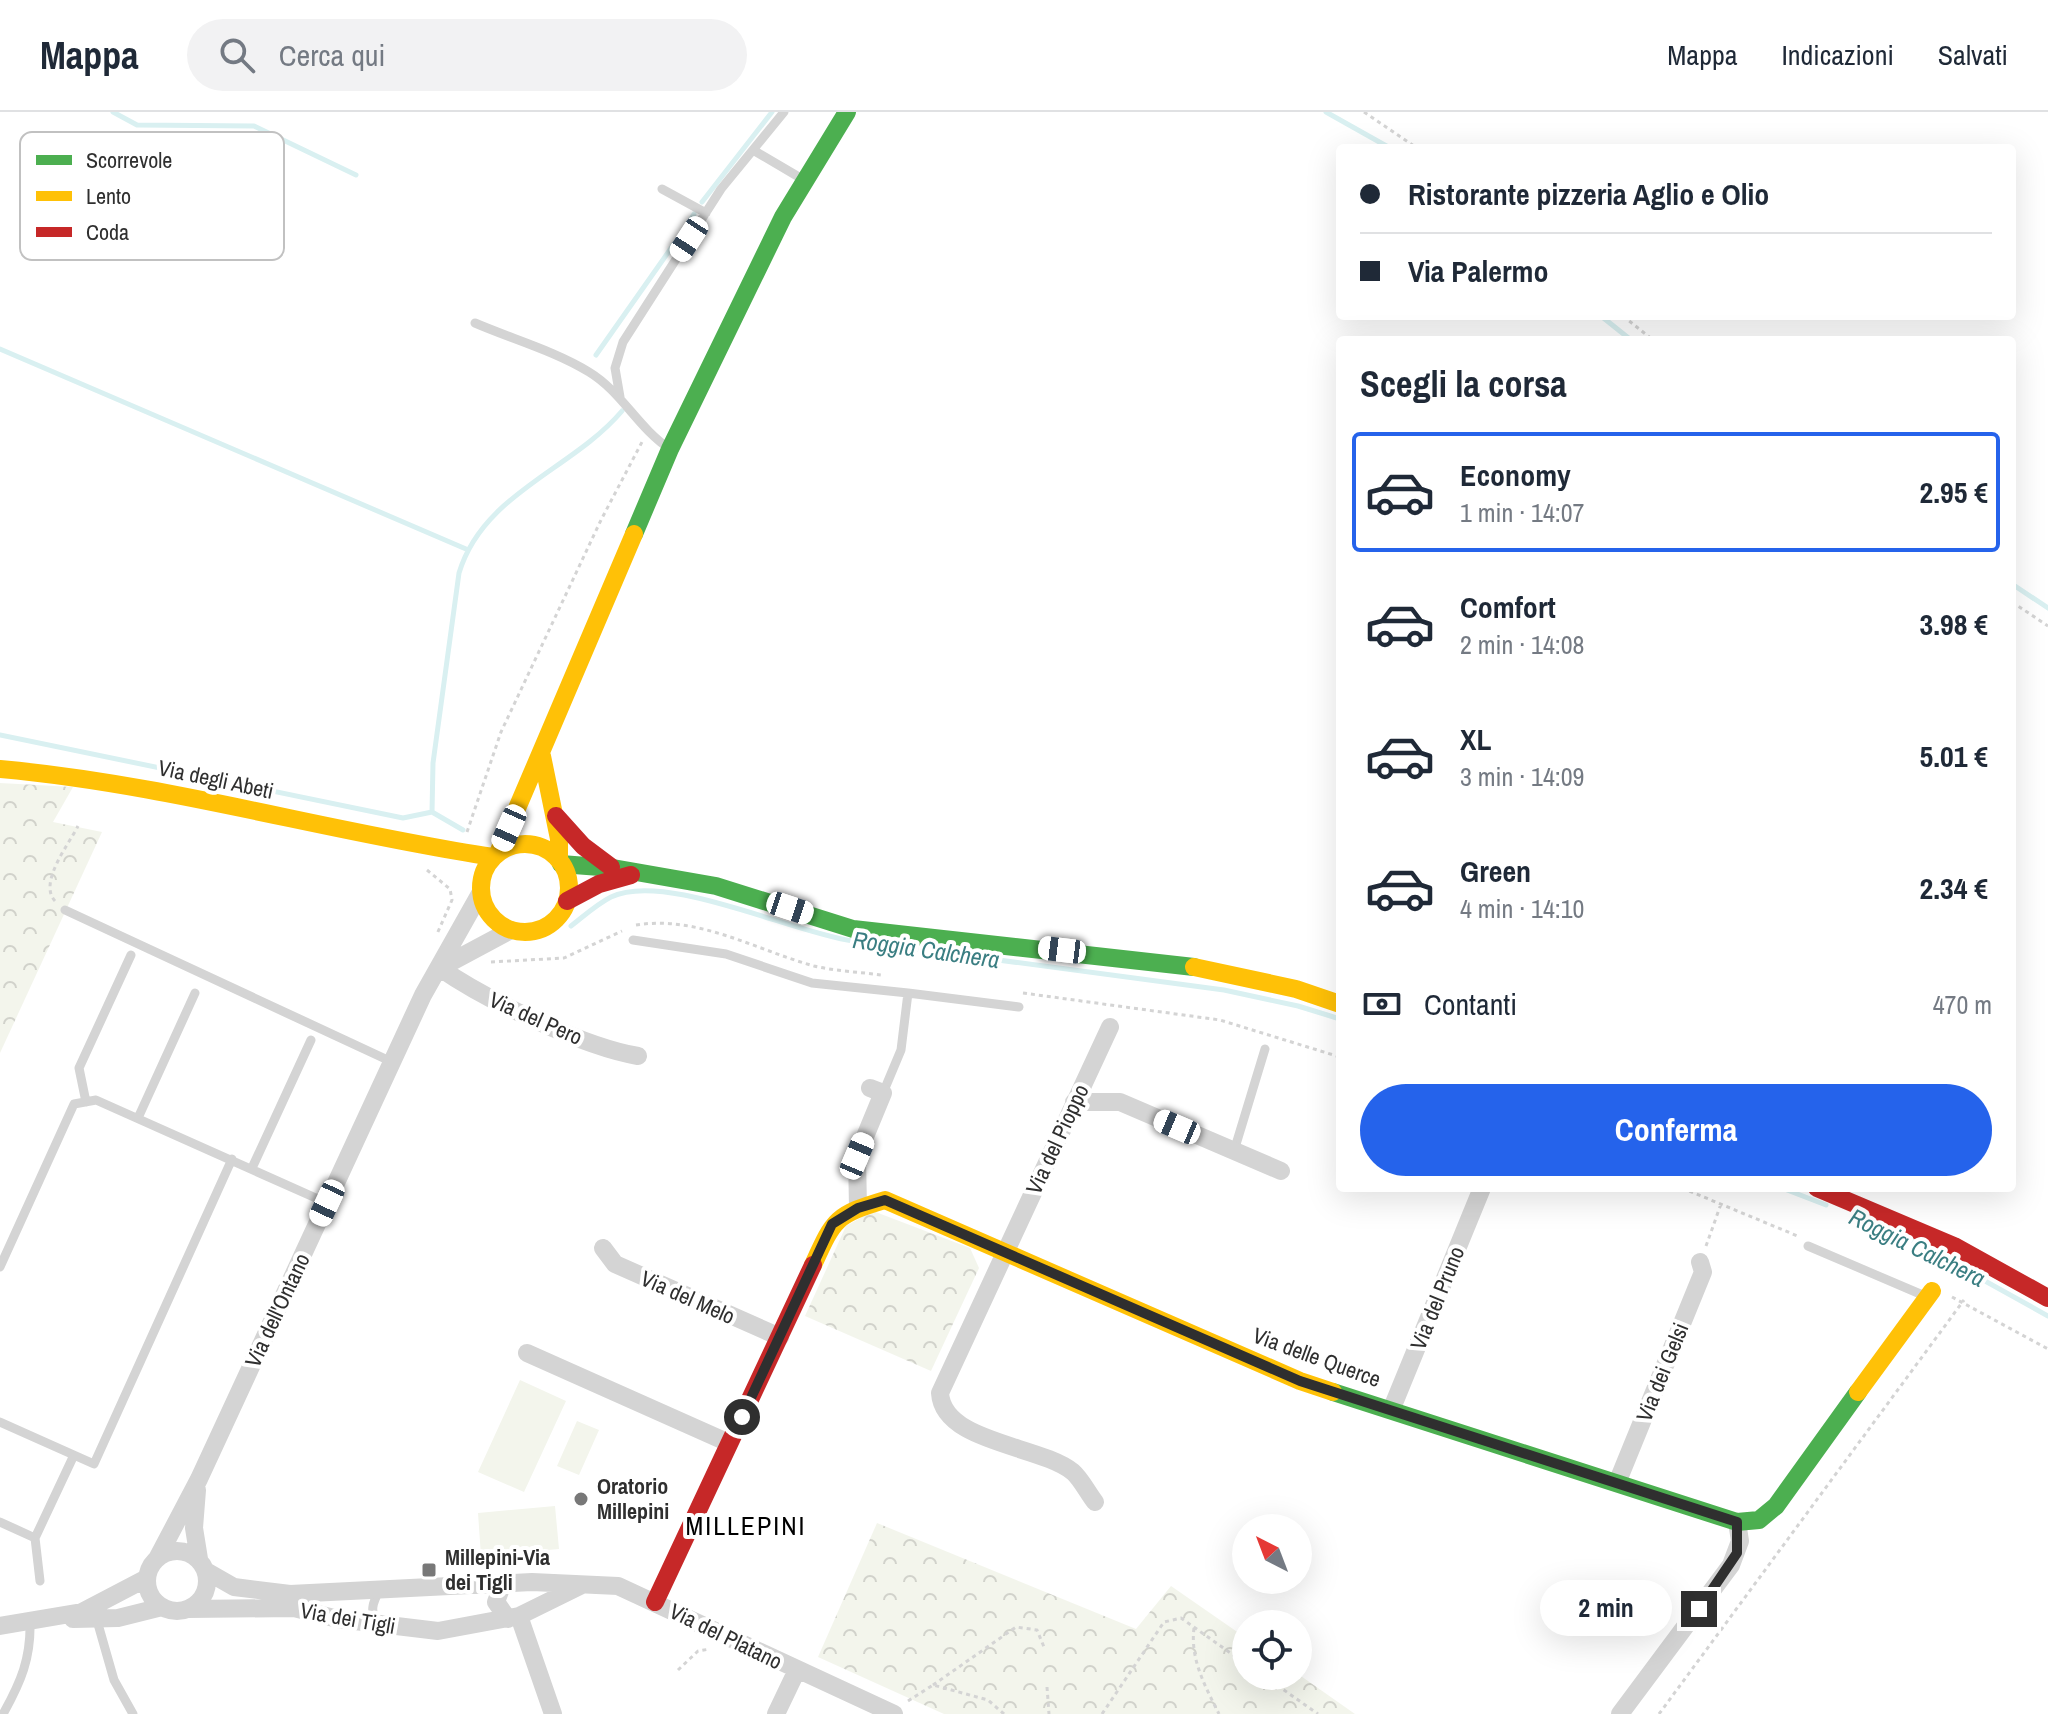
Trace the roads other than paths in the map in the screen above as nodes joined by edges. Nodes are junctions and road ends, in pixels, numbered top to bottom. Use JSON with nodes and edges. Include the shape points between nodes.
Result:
{"nodes":[{"id":1,"x":784,"y":112,"type":"edge"},
{"id":2,"x":847,"y":112,"type":"edge"},
{"id":3,"x":753,"y":150,"type":"junction"},
{"id":4,"x":804,"y":180,"type":"junction"},
{"id":5,"x":662,"y":189,"type":"dead end"},
{"id":6,"x":706,"y":213,"type":"junction"},
{"id":7,"x":475,"y":323,"type":"dead end"},
{"id":8,"x":620,"y":397,"type":"junction"},
{"id":9,"x":670,"y":449,"type":"junction"},
{"id":10,"x":542,"y":754,"type":"junction"},
{"id":11,"x":0,"y":769,"type":"edge"},
{"id":12,"x":555,"y":815,"type":"junction"},
{"id":13,"x":421,"y":848,"type":"junction"},
{"id":14,"x":496,"y":855,"type":"junction"},
{"id":15,"x":560,"y":862,"type":"junction"},
{"id":16,"x":613,"y":868,"type":"junction"},
{"id":17,"x":642,"y":874,"type":"junction"},
{"id":18,"x":481,"y":890,"type":"junction"},
{"id":19,"x":567,"y":901,"type":"junction"},
{"id":20,"x":65,"y":910,"type":"road end"},
{"id":21,"x":511,"y":930,"type":"junction"},
{"id":22,"x":633,"y":940,"type":"dead end"},
{"id":23,"x":459,"y":949,"type":"junction"},
{"id":24,"x":131,"y":955,"type":"dead end"},
{"id":25,"x":440,"y":968,"type":"junction"},
{"id":26,"x":195,"y":993,"type":"dead end"},
{"id":27,"x":908,"y":993,"type":"junction"},
{"id":28,"x":1336,"y":1003,"type":"edge"},
{"id":29,"x":1019,"y":1007,"type":"dead end"},
{"id":30,"x":1110,"y":1027,"type":"dead end"},
{"id":31,"x":311,"y":1040,"type":"dead end"},
{"id":32,"x":1265,"y":1049,"type":"dead end"},
{"id":33,"x":638,"y":1056,"type":"dead end"},
{"id":34,"x":392,"y":1062,"type":"junction"},
{"id":35,"x":876,"y":1090,"type":"joint"},
{"id":36,"x":86,"y":1102,"type":"junction"},
{"id":37,"x":1074,"y":1102,"type":"junction"},
{"id":38,"x":138,"y":1118,"type":"junction"},
{"id":39,"x":1234,"y":1151,"type":"junction"},
{"id":40,"x":232,"y":1159,"type":"junction"},
{"id":41,"x":252,"y":1168,"type":"junction"},
{"id":42,"x":1281,"y":1171,"type":"dead end"},
{"id":43,"x":1480,"y":1192,"type":"edge"},
{"id":44,"x":1826,"y":1192,"type":"edge"},
{"id":45,"x":327,"y":1203,"type":"junction"},
{"id":46,"x":858,"y":1208,"type":"junction"},
{"id":47,"x":1808,"y":1246,"type":"dead end"},
{"id":48,"x":603,"y":1248,"type":"dead end"},
{"id":49,"x":1003,"y":1252,"type":"junction"},
{"id":50,"x":1700,"y":1262,"type":"road end"},
{"id":51,"x":0,"y":1267,"type":"edge"},
{"id":52,"x":1930,"y":1294,"type":"joint"},
{"id":53,"x":2048,"y":1298,"type":"edge"},
{"id":54,"x":780,"y":1337,"type":"junction"},
{"id":55,"x":527,"y":1353,"type":"dead end"},
{"id":56,"x":1392,"y":1408,"type":"junction"},
{"id":57,"x":0,"y":1422,"type":"edge"},
{"id":58,"x":729,"y":1443,"type":"junction"},
{"id":59,"x":74,"y":1455,"type":"junction"},
{"id":60,"x":199,"y":1479,"type":"junction"},
{"id":61,"x":1617,"y":1483,"type":"junction"},
{"id":62,"x":1095,"y":1502,"type":"dead end"},
{"id":63,"x":0,"y":1522,"type":"edge"},
{"id":64,"x":1737,"y":1522,"type":"junction"},
{"id":65,"x":35,"y":1538,"type":"junction"},
{"id":66,"x":158,"y":1557,"type":"junction"},
{"id":67,"x":202,"y":1565,"type":"junction"},
{"id":68,"x":147,"y":1578,"type":"junction"},
{"id":69,"x":40,"y":1581,"type":"dead end"},
{"id":70,"x":532,"y":1582,"type":"junction"},
{"id":71,"x":503,"y":1583,"type":"junction"},
{"id":72,"x":583,"y":1584,"type":"junction"},
{"id":73,"x":379,"y":1591,"type":"junction"},
{"id":74,"x":655,"y":1602,"type":"junction"},
{"id":75,"x":162,"y":1607,"type":"junction"},
{"id":76,"x":188,"y":1609,"type":"junction"},
{"id":77,"x":537,"y":1609,"type":"junction"},
{"id":78,"x":96,"y":1612,"type":"junction"},
{"id":79,"x":514,"y":1617,"type":"junction"},
{"id":80,"x":30,"y":1622,"type":"junction"},
{"id":81,"x":379,"y":1625,"type":"junction"},
{"id":82,"x":0,"y":1626,"type":"edge"},
{"id":83,"x":797,"y":1670,"type":"junction"},
{"id":84,"x":892,"y":1713,"type":"edge"},
{"id":85,"x":3,"y":1714,"type":"edge"},
{"id":86,"x":133,"y":1714,"type":"edge"},
{"id":87,"x":553,"y":1714,"type":"edge"},
{"id":88,"x":776,"y":1714,"type":"edge"},
{"id":89,"x":1620,"y":1714,"type":"edge"}],
"edges":[{"from":1,"to":3,"type":"lane"},
{"from":2,"to":4,"type":"street"},
{"from":3,"to":4,"type":"lane"},
{"from":3,"to":6,"type":"lane"},
{"from":4,"to":9,"type":"street"},
{"from":5,"to":6,"type":"lane"},
{"from":6,"to":8,"type":"lane","via":[[623,342],[615,368]]},
{"from":7,"to":8,"type":"lane","via":[[589,372]]},
{"from":8,"to":9,"type":"lane","via":[[647,434]]},
{"from":9,"to":10,"type":"street"},
{"from":10,"to":12,"type":"street"},
{"from":10,"to":14,"type":"street"},
{"from":11,"to":13,"type":"street","name":"Via degli Abeti","via":[[113,782]]},
{"from":12,"to":15,"type":"street"},
{"from":12,"to":16,"type":"street"},
{"from":13,"to":14,"type":"street","name":"Via degli Abeti"},
{"from":13,"to":18,"type":"street","name":"Via degli Abeti"},
{"from":14,"to":15,"type":"street","via":[[510,846],[536,845]]},
{"from":14,"to":18,"type":"street","via":[[482,877]]},
{"from":15,"to":16,"type":"street"},
{"from":15,"to":19,"type":"street","via":[[569,887]]},
{"from":16,"to":17,"type":"street"},
{"from":17,"to":19,"type":"street","via":[[599,884]]},
{"from":17,"to":28,"type":"street","via":[[716,886],[853,929],[1178,964]]},
{"from":18,"to":21,"type":"street","via":[[490,916]]},
{"from":18,"to":23,"type":"street","name":"Via dell'Ontano"},
{"from":19,"to":21,"type":"street","via":[[551,924]]},
{"from":20,"to":34,"type":"lane"},
{"from":21,"to":23,"type":"street"},
{"from":22,"to":27,"type":"lane","via":[[726,954],[812,983]]},
{"from":23,"to":25,"type":"street","name":"Via dell'Ontano"},
{"from":24,"to":36,"type":"lane","via":[[79,1068]]},
{"from":25,"to":33,"type":"street","name":"Via del Pero","via":[[478,993],[611,1052]]},
{"from":25,"to":34,"type":"street","name":"Via dell'Ontano"},
{"from":26,"to":38,"type":"lane"},
{"from":27,"to":29,"type":"lane"},
{"from":27,"to":35,"type":"lane","via":[[901,1050]]},
{"from":30,"to":37,"type":"street","name":"Via del Pioppo"},
{"from":31,"to":41,"type":"lane"},
{"from":32,"to":39,"type":"lane"},
{"from":34,"to":45,"type":"street","name":"Via dell'Ontano"},
{"from":35,"to":46,"type":"street","via":[[857,1156]]},
{"from":36,"to":38,"type":"lane","via":[[96,1100]]},
{"from":36,"to":51,"type":"lane","via":[[74,1104]]},
{"from":37,"to":39,"type":"street","via":[[1120,1102]]},
{"from":37,"to":49,"type":"street","name":"Via del Pioppo"},
{"from":38,"to":40,"type":"lane"},
{"from":39,"to":42,"type":"street"},
{"from":40,"to":41,"type":"lane"},
{"from":40,"to":59,"type":"lane","via":[[94,1464]]},
{"from":41,"to":45,"type":"lane"},
{"from":43,"to":56,"type":"street","name":"Via del Pruno"},
{"from":44,"to":53,"type":"street","via":[[1954,1246]]},
{"from":45,"to":60,"type":"street","name":"Via dell'Ontano"},
{"from":46,"to":49,"type":"street","name":"Via delle Querce","via":[[885,1200]]},
{"from":46,"to":54,"type":"street","via":[[832,1224]]},
{"from":47,"to":52,"type":"lane"},
{"from":48,"to":54,"type":"street","name":"Via del Melo","via":[[615,1264]]},
{"from":49,"to":56,"type":"street","name":"Via delle Querce","via":[[1300,1381]]},
{"from":49,"to":62,"type":"street","name":"Via del Pioppo","via":[[940,1393],[941,1406],[957,1424],[1073,1472]]},
{"from":50,"to":61,"type":"street","name":"Via dei Gelsi","via":[[1703,1272]]},
{"from":52,"to":64,"type":"street","via":[[1776,1506],[1759,1520]]},
{"from":54,"to":58,"type":"street"},
{"from":55,"to":58,"type":"street"},
{"from":56,"to":61,"type":"street","name":"Via delle Querce"},
{"from":57,"to":59,"type":"lane"},
{"from":58,"to":74,"type":"street"},
{"from":59,"to":65,"type":"lane"},
{"from":60,"to":66,"type":"street","name":"Via dell'Ontano"},
{"from":60,"to":67,"type":"street","name":"Via dell'Ontano","via":[[194,1517]]},
{"from":61,"to":64,"type":"street","name":"Via delle Querce"},
{"from":63,"to":65,"type":"lane"},
{"from":64,"to":89,"type":"street","via":[[1740,1541],[1731,1565]]},
{"from":65,"to":69,"type":"lane"},
{"from":66,"to":67,"type":"street","via":[[180,1551]]},
{"from":66,"to":68,"type":"street"},
{"from":67,"to":73,"type":"street","name":"Via dei Tigli","via":[[220,1581],[250,1591]]},
{"from":67,"to":76,"type":"street","via":[[206,1591]]},
{"from":68,"to":75,"type":"street","via":[[151,1595]]},
{"from":68,"to":78,"type":"street"},
{"from":70,"to":71,"type":"street","name":"Via dei Tigli"},
{"from":70,"to":72,"type":"street","name":"Via dei Tigli"},
{"from":70,"to":77,"type":"street","via":[[538,1590]]},
{"from":71,"to":73,"type":"street","name":"Via dei Tigli"},
{"from":71,"to":79,"type":"street","via":[[496,1602]]},
{"from":72,"to":74,"type":"street","name":"Via dei Tigli","via":[[618,1586]]},
{"from":72,"to":77,"type":"street","name":"Via dei Tigli"},
{"from":73,"to":81,"type":"lane","via":[[372,1603],[372,1617]]},
{"from":74,"to":83,"type":"street","name":"Via del Platano"},
{"from":75,"to":76,"type":"street"},
{"from":75,"to":78,"type":"street"},
{"from":76,"to":81,"type":"street","name":"Via dei Tigli","via":[[294,1608]]},
{"from":77,"to":79,"type":"street","name":"Via dei Tigli"},
{"from":78,"to":80,"type":"street"},
{"from":78,"to":86,"type":"lane","via":[[114,1680]]},
{"from":79,"to":81,"type":"street","name":"Via dei Tigli","via":[[438,1631]]},
{"from":79,"to":87,"type":"street"},
{"from":80,"to":82,"type":"street"},
{"from":80,"to":85,"type":"lane","via":[[31,1651]]},
{"from":83,"to":84,"type":"street"},
{"from":83,"to":88,"type":"street","name":"Via del Platano"}]}
